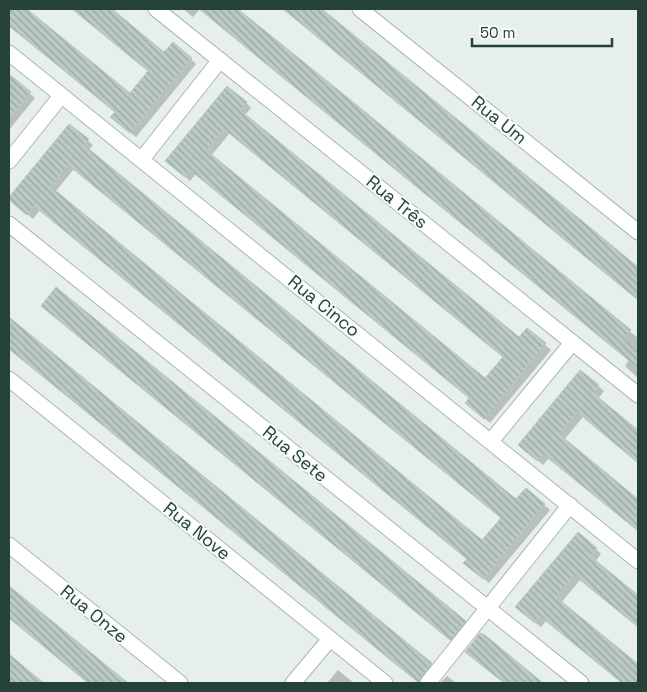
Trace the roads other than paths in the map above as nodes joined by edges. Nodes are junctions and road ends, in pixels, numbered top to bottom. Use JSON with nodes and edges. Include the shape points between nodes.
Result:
{"nodes":[{"id":1,"x":156,"y":9,"type":"edge"},
{"id":2,"x":360,"y":9,"type":"edge"},
{"id":3,"x":9,"y":53,"type":"edge"},
{"id":4,"x":220,"y":60,"type":"junction"},
{"id":5,"x":61,"y":96,"type":"junction"},
{"id":6,"x":142,"y":159,"type":"junction"},
{"id":7,"x":9,"y":160,"type":"edge"},
{"id":8,"x":9,"y":224,"type":"edge"},
{"id":9,"x":638,"y":232,"type":"edge"},
{"id":10,"x":572,"y":343,"type":"junction"},
{"id":11,"x":9,"y":379,"type":"edge"},
{"id":12,"x":638,"y":395,"type":"edge"},
{"id":13,"x":491,"y":441,"type":"junction"},
{"id":14,"x":570,"y":505,"type":"junction"},
{"id":15,"x":9,"y":545,"type":"edge"},
{"id":16,"x":638,"y":561,"type":"edge"},
{"id":17,"x":487,"y":608,"type":"junction"},
{"id":18,"x":330,"y":639,"type":"junction"},
{"id":19,"x":180,"y":683,"type":"edge"},
{"id":20,"x":293,"y":683,"type":"edge"},
{"id":21,"x":386,"y":683,"type":"edge"},
{"id":22,"x":428,"y":683,"type":"edge"},
{"id":23,"x":581,"y":683,"type":"edge"}],
"edges":[{"from":1,"to":4,"type":"street","name":"Rua Três"},
{"from":2,"to":9,"type":"street","name":"Rua Um"},
{"from":3,"to":5,"type":"street","name":"Rua Cinco"},
{"from":4,"to":6,"type":"street"},
{"from":4,"to":10,"type":"street","name":"Rua Três"},
{"from":5,"to":6,"type":"street","name":"Rua Cinco"},
{"from":5,"to":7,"type":"street"},
{"from":6,"to":13,"type":"street","name":"Rua Cinco"},
{"from":8,"to":17,"type":"street","name":"Rua Sete"},
{"from":10,"to":12,"type":"street","name":"Rua Três"},
{"from":10,"to":13,"type":"street"},
{"from":11,"to":18,"type":"street","name":"Rua Nove"},
{"from":13,"to":14,"type":"street","name":"Rua Cinco"},
{"from":14,"to":16,"type":"street","name":"Rua Cinco"},
{"from":14,"to":17,"type":"street"},
{"from":15,"to":19,"type":"street","name":"Rua Onze"},
{"from":17,"to":22,"type":"street"},
{"from":17,"to":23,"type":"street","name":"Rua Sete"},
{"from":18,"to":20,"type":"street"},
{"from":18,"to":21,"type":"street","name":"Rua Nove"}]}
